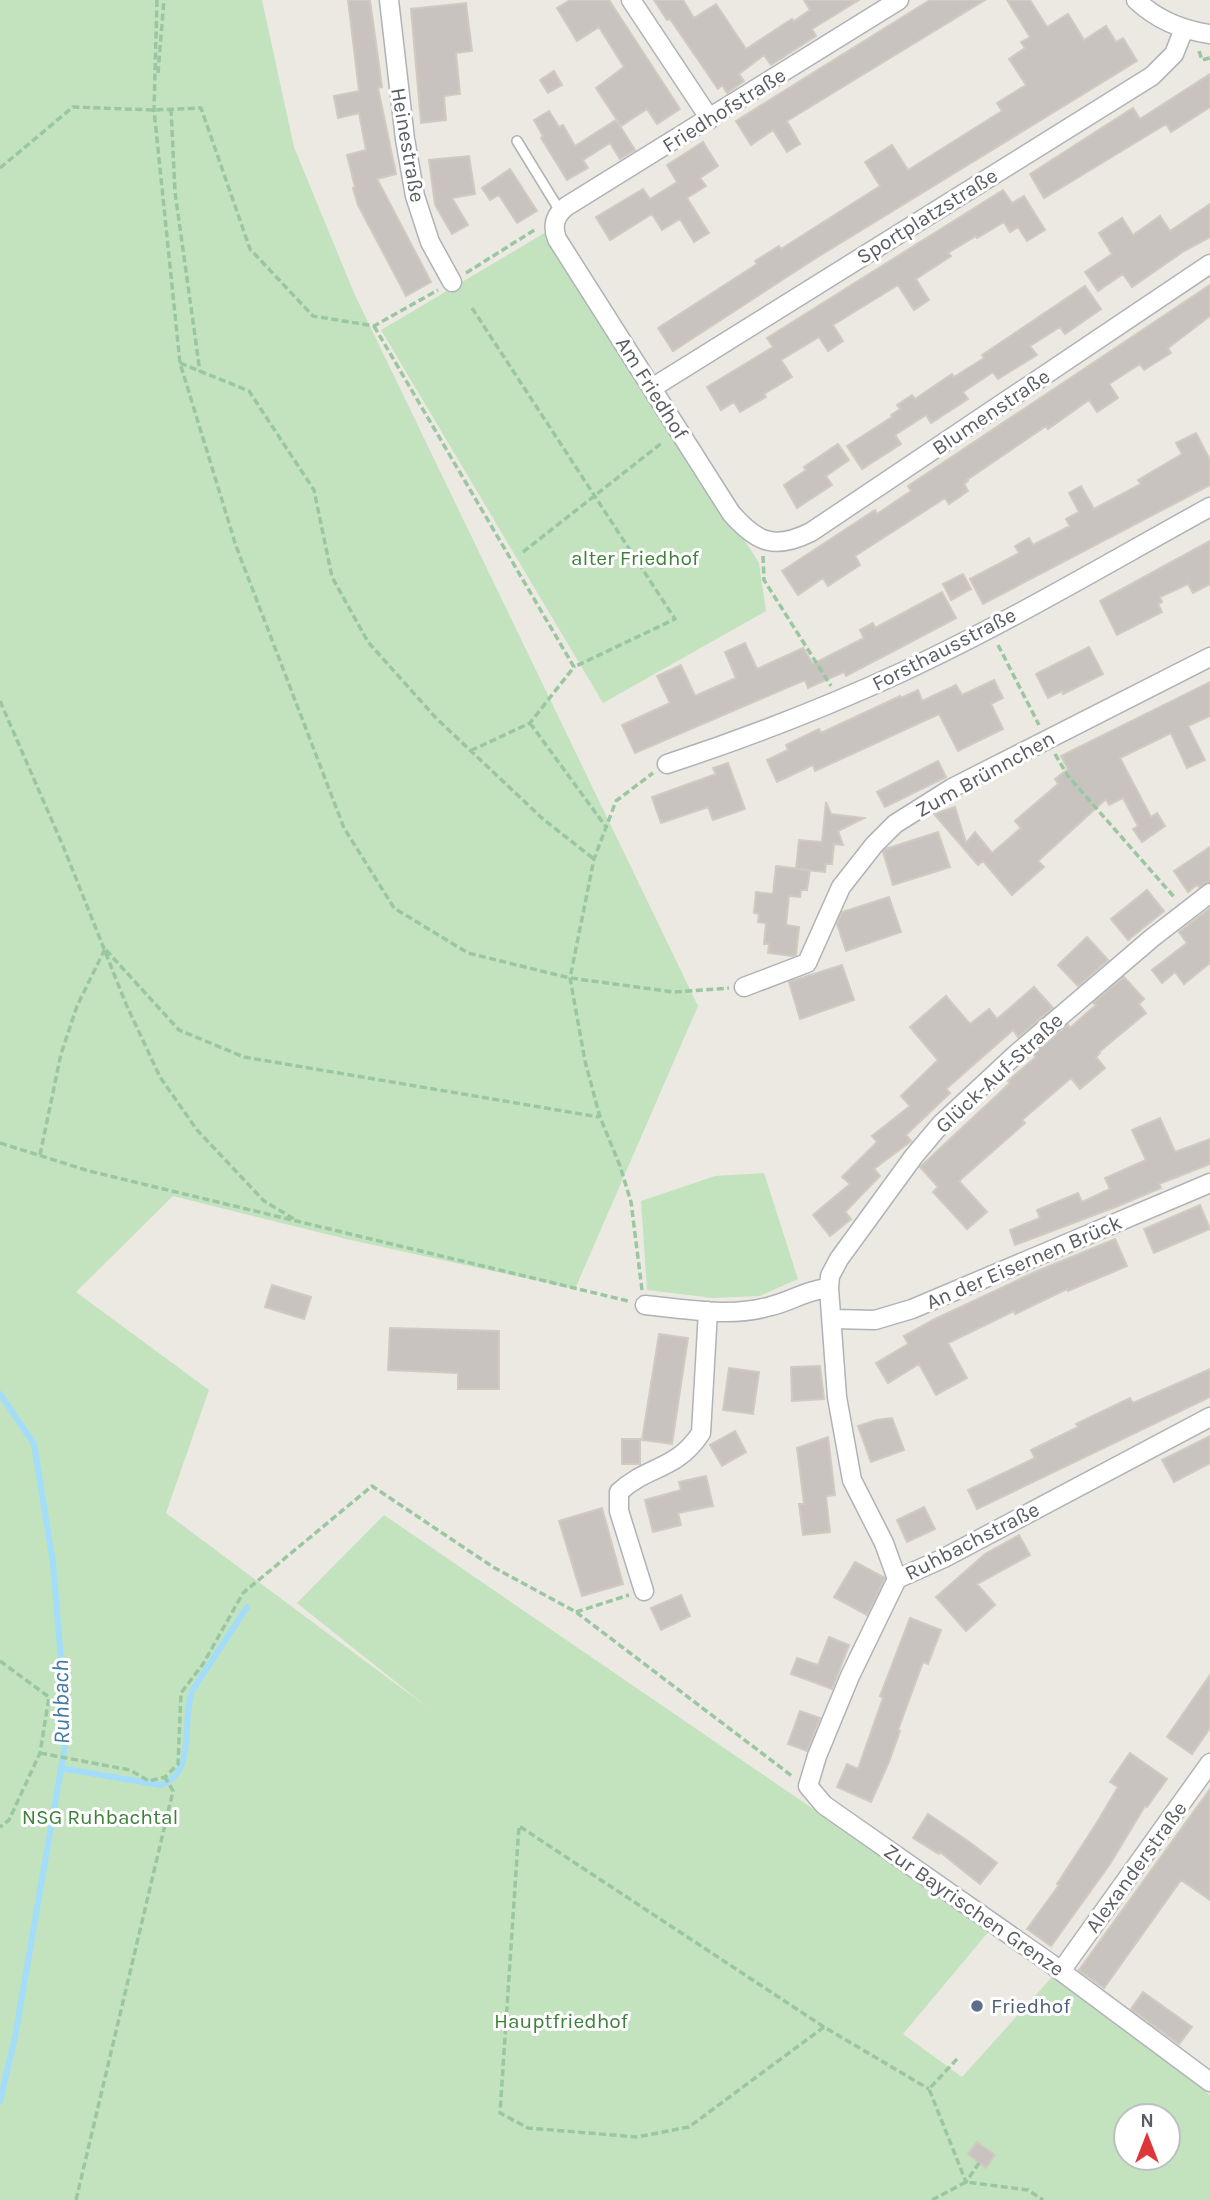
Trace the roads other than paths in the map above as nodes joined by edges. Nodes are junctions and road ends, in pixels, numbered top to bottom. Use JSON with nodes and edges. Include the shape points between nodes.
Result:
{"nodes":[{"id":1,"x":388,"y":0,"type":"edge"},
{"id":2,"x":632,"y":0,"type":"edge"},
{"id":3,"x":900,"y":0,"type":"edge"},
{"id":4,"x":1136,"y":0,"type":"edge"},
{"id":5,"x":876,"y":6,"type":"edge"},
{"id":6,"x":1184,"y":29,"type":"junction"},
{"id":7,"x":1210,"y":33,"type":"edge"},
{"id":8,"x":710,"y":119,"type":"junction"},
{"id":9,"x":517,"y":141,"type":"dead end"},
{"id":10,"x":557,"y":217,"type":"junction"},
{"id":11,"x":1210,"y":264,"type":"edge"},
{"id":12,"x":452,"y":282,"type":"road end"},
{"id":13,"x":652,"y":388,"type":"junction"},
{"id":14,"x":1210,"y":507,"type":"edge"},
{"id":15,"x":765,"y":541,"type":"joint"},
{"id":16,"x":1210,"y":657,"type":"edge"},
{"id":17,"x":667,"y":764,"type":"road end"},
{"id":18,"x":1210,"y":893,"type":"edge"},
{"id":19,"x":744,"y":987,"type":"road end"},
{"id":20,"x":1210,"y":1183,"type":"edge"},
{"id":21,"x":829,"y":1288,"type":"junction"},
{"id":22,"x":645,"y":1305,"type":"road end"},
{"id":23,"x":708,"y":1311,"type":"junction"},
{"id":24,"x":833,"y":1318,"type":"junction"},
{"id":25,"x":1210,"y":1417,"type":"edge"},
{"id":26,"x":897,"y":1579,"type":"junction"},
{"id":27,"x":644,"y":1591,"type":"road end"},
{"id":28,"x":1210,"y":1763,"type":"edge"},
{"id":29,"x":808,"y":1786,"type":"joint"},
{"id":30,"x":1061,"y":1971,"type":"junction"},
{"id":31,"x":1210,"y":2082,"type":"edge"}],
"edges":[{"from":1,"to":12,"type":"street","name":"Heinestraße","via":[[415,196],[430,242]]},
{"from":2,"to":8,"type":"street"},
{"from":3,"to":5,"type":"street","name":"Friedhofstraße"},
{"from":4,"to":6,"type":"street","via":[[1162,20]]},
{"from":5,"to":8,"type":"street","name":"Friedhofstraße"},
{"from":6,"to":7,"type":"street"},
{"from":6,"to":13,"type":"street","name":"Sportplatzstraße","via":[[1174,54],[1152,76]]},
{"from":8,"to":10,"type":"street","name":"Friedhofstraße"},
{"from":9,"to":10,"type":"lane","name":"Am Friedhof"},
{"from":10,"to":13,"type":"street","name":"Am Friedhof","via":[[558,239]]},
{"from":11,"to":15,"type":"street","name":"Blumenstraße","via":[[811,532],[793,541]]},
{"from":13,"to":15,"type":"street","name":"Am Friedhof","via":[[731,513]]},
{"from":14,"to":17,"type":"street","name":"Forsthausstraße","via":[[902,673],[755,734]]},
{"from":16,"to":19,"type":"street","name":"Zum Brünnchen","via":[[952,788],[895,824],[841,887],[807,963]]},
{"from":18,"to":21,"type":"street","name":"Glück-Auf-Straße","via":[[1015,1055],[942,1124],[839,1259]]},
{"from":20,"to":24,"type":"street","name":"An der Eisernen Brück","via":[[912,1309],[875,1320]]},
{"from":21,"to":23,"type":"street","via":[[812,1289],[772,1306]]},
{"from":21,"to":24,"type":"street"},
{"from":22,"to":23,"type":"street"},
{"from":23,"to":27,"type":"street","via":[[701,1433],[691,1448],[669,1464],[632,1480],[619,1493]]},
{"from":24,"to":26,"type":"street","via":[[837,1397],[852,1480]]},
{"from":25,"to":26,"type":"street","name":"Ruhbachstraße"},
{"from":26,"to":29,"type":"street","name":"Ruhbachstraße","via":[[850,1676]]},
{"from":28,"to":30,"type":"street","name":"Alexanderstraße"},
{"from":29,"to":30,"type":"street","name":"Zur Bayrischen Grenze","via":[[824,1805]]},
{"from":30,"to":31,"type":"street","name":"Zur Bayrischen Grenze"}]}
